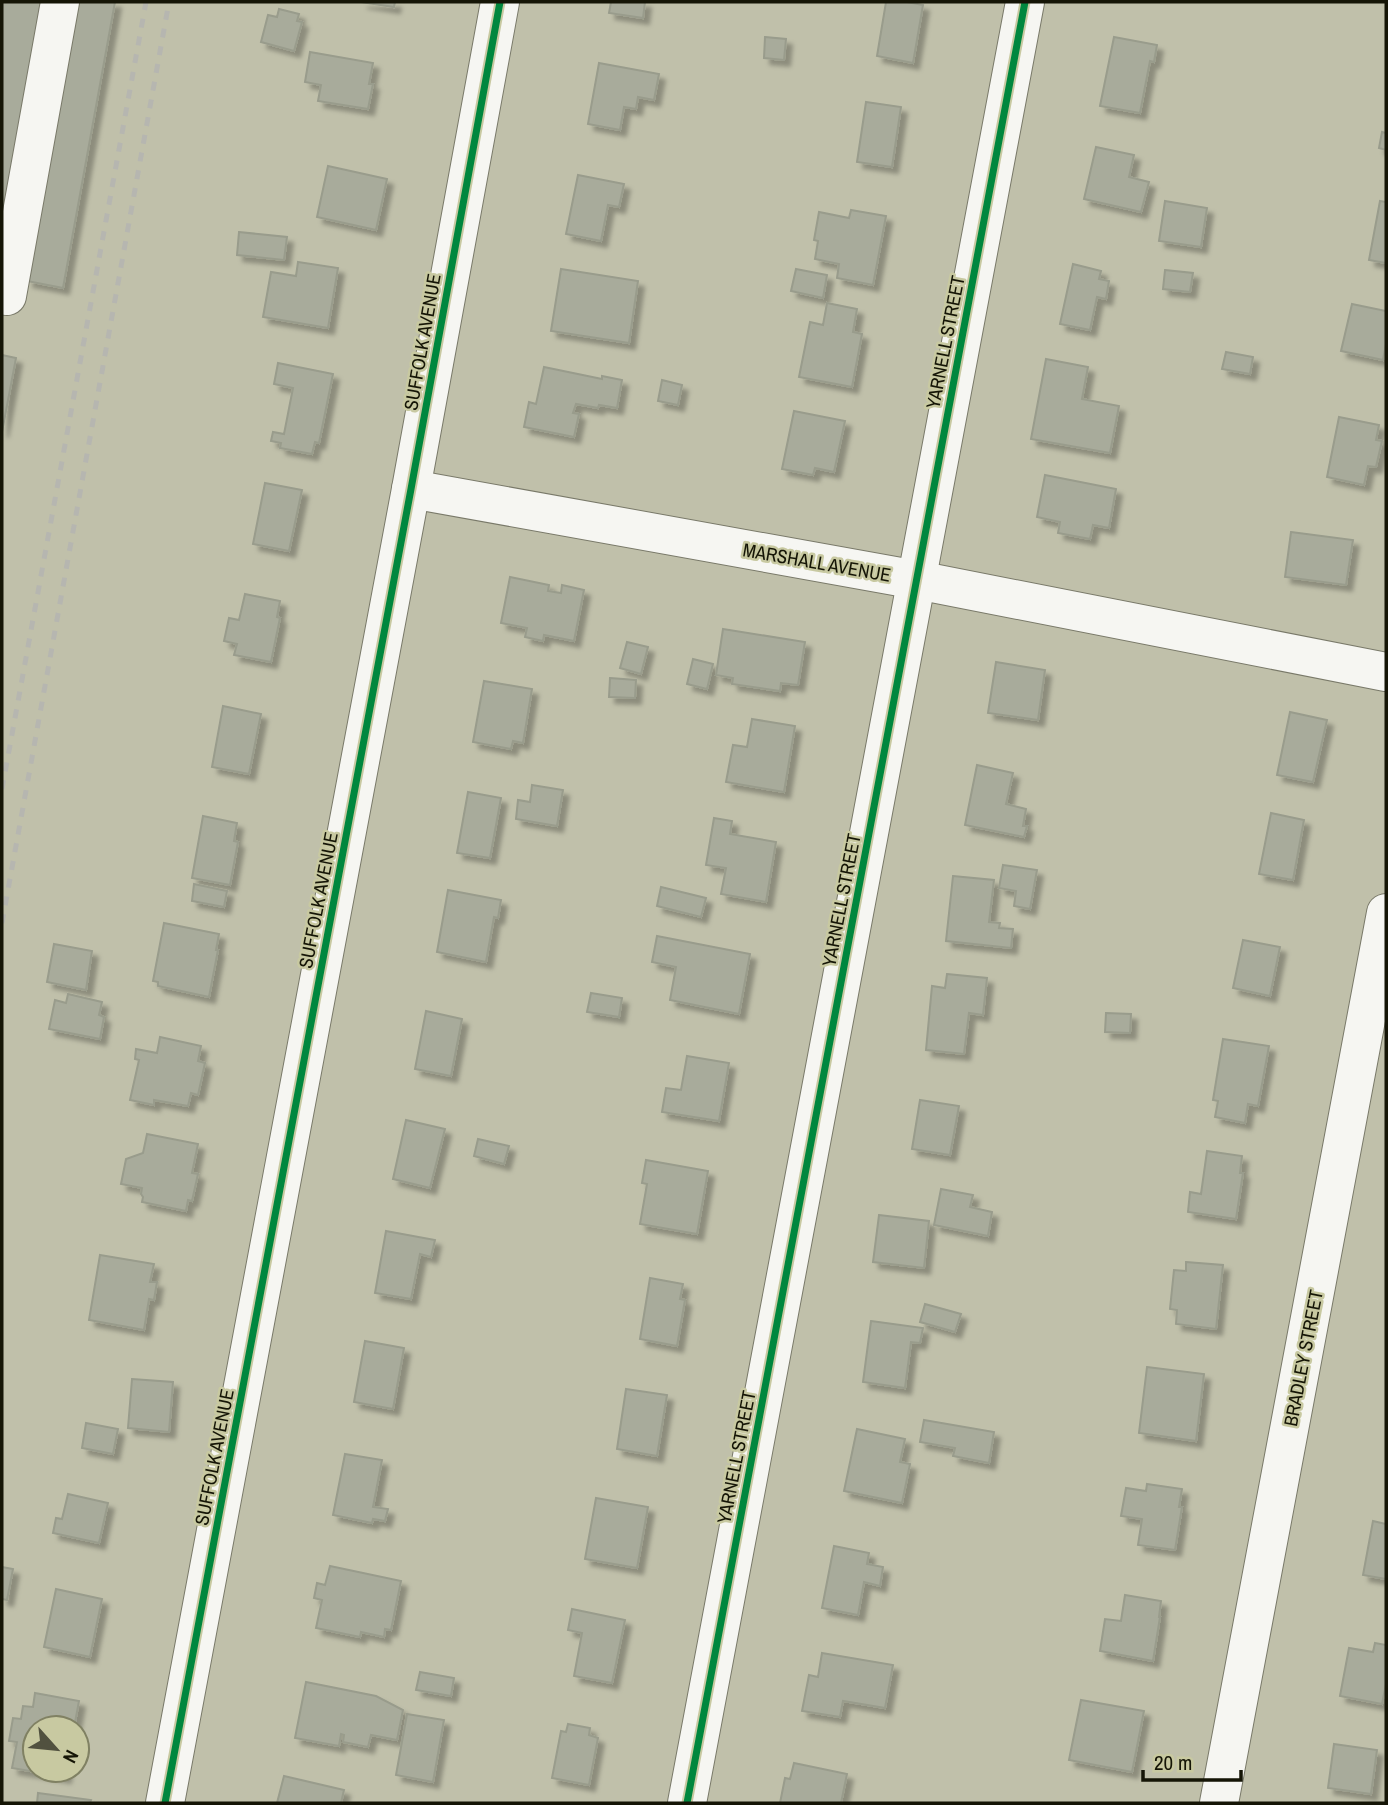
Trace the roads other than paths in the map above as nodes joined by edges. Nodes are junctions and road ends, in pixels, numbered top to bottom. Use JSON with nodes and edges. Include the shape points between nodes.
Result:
{"nodes":[{"id":1,"x":60,"y":2,"type":"edge"},
{"id":2,"x":500,"y":2,"type":"edge"},
{"id":3,"x":1025,"y":2,"type":"edge"},
{"id":4,"x":2,"y":295,"type":"edge"},
{"id":5,"x":411,"y":489,"type":"junction"},
{"id":6,"x":917,"y":580,"type":"junction"},
{"id":7,"x":1386,"y":672,"type":"edge"},
{"id":8,"x":1386,"y":913,"type":"edge"},
{"id":9,"x":165,"y":1803,"type":"edge"},
{"id":10,"x":687,"y":1803,"type":"edge"},
{"id":11,"x":1219,"y":1803,"type":"edge"}],
"edges":[{"from":1,"to":4,"type":"street","via":[[7,296]]},
{"from":2,"to":5,"type":"street","name":"SUFFOLK AVENUE"},
{"from":3,"to":6,"type":"street","name":"YARNELL STREET"},
{"from":5,"to":6,"type":"street","name":"MARSHALL AVENUE"},
{"from":5,"to":9,"type":"street","name":"SUFFOLK AVENUE"},
{"from":6,"to":7,"type":"street","name":"MARSHALL AVENUE"},
{"from":6,"to":10,"type":"street","name":"YARNELL STREET"},
{"from":8,"to":11,"type":"street","name":"BRADLEY STREET"}]}
